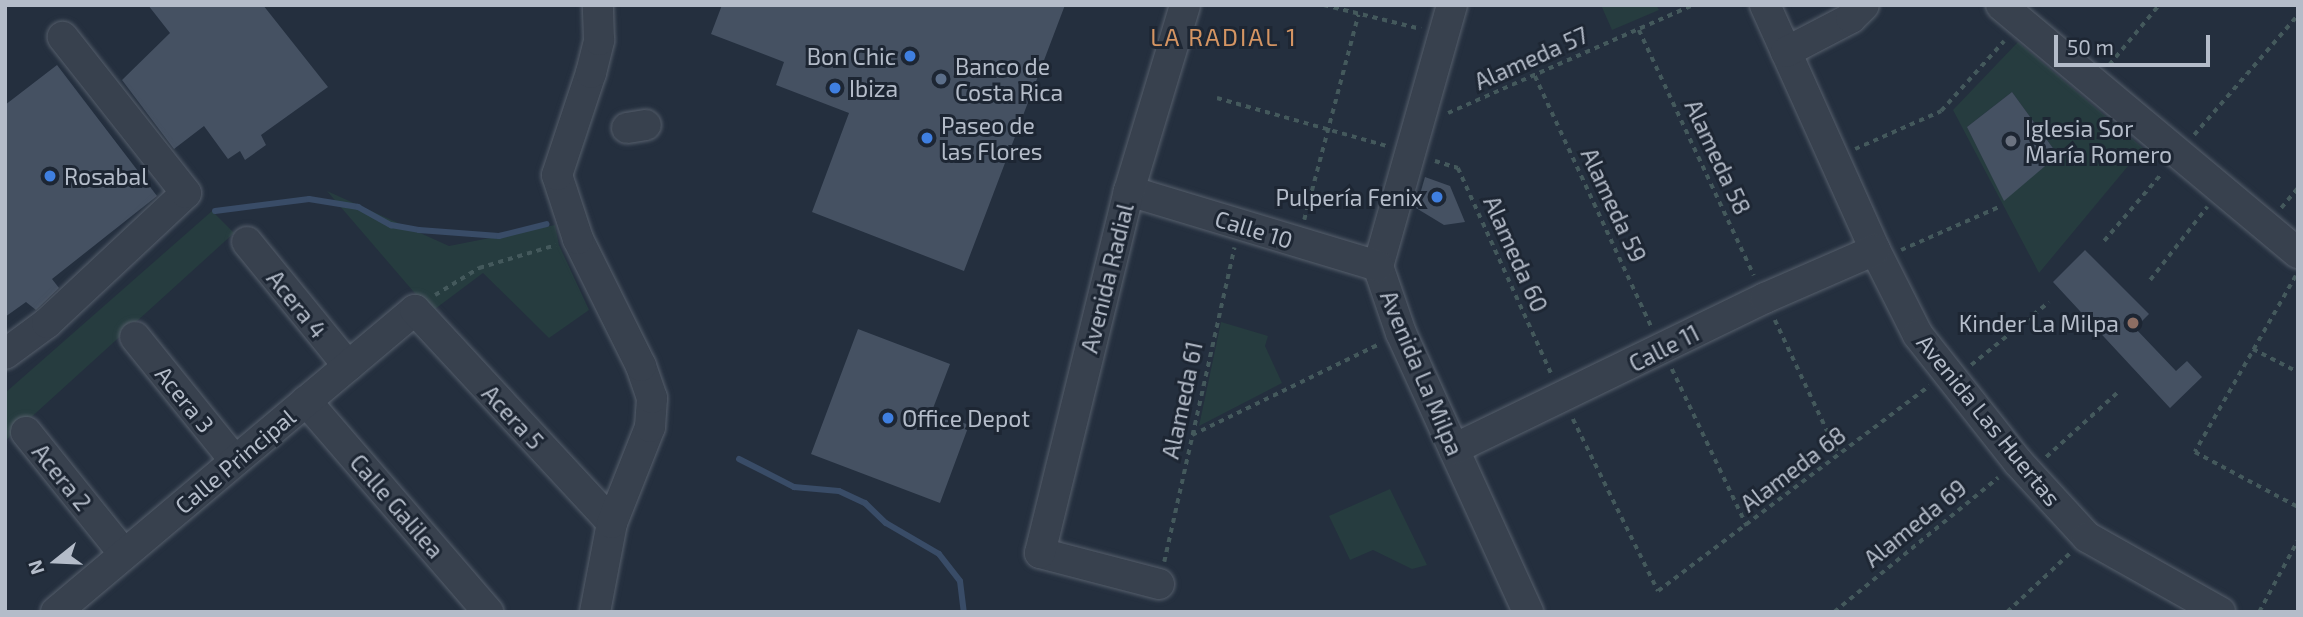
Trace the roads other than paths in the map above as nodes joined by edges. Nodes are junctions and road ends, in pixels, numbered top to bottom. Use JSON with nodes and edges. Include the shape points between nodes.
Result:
{"nodes":[{"id":1,"x":598,"y":5,"type":"edge"},
{"id":2,"x":1185,"y":5,"type":"edge"},
{"id":3,"x":1452,"y":5,"type":"edge"},
{"id":4,"x":1765,"y":5,"type":"edge"},
{"id":5,"x":1864,"y":5,"type":"edge"},
{"id":6,"x":2011,"y":13,"type":"edge"},
{"id":7,"x":63,"y":37,"type":"dead end"},
{"id":8,"x":1786,"y":52,"type":"junction"},
{"id":9,"x":1129,"y":191,"type":"junction"},
{"id":10,"x":247,"y":242,"type":"dead end"},
{"id":11,"x":2298,"y":253,"type":"edge"},
{"id":12,"x":1877,"y":255,"type":"junction"},
{"id":13,"x":1378,"y":266,"type":"junction"},
{"id":14,"x":415,"y":310,"type":"joint"},
{"id":15,"x":135,"y":337,"type":"dead end"},
{"id":16,"x":5,"y":354,"type":"edge"},
{"id":17,"x":348,"y":366,"type":"junction"},
{"id":18,"x":306,"y":401,"type":"junction"},
{"id":19,"x":26,"y":432,"type":"dead end"},
{"id":20,"x":1454,"y":449,"type":"junction"},
{"id":21,"x":235,"y":461,"type":"junction"},
{"id":22,"x":612,"y":523,"type":"junction"},
{"id":23,"x":124,"y":554,"type":"junction"},
{"id":24,"x":1159,"y":584,"type":"road end"},
{"id":25,"x":55,"y":612,"type":"edge"},
{"id":26,"x":488,"y":612,"type":"edge"},
{"id":27,"x":595,"y":612,"type":"edge"},
{"id":28,"x":1528,"y":612,"type":"edge"},
{"id":29,"x":2220,"y":612,"type":"edge"}],
"edges":[{"from":1,"to":22,"type":"street","via":[[598,40],[591,73],[557,175],[578,239],[641,366],[652,398],[650,427]]},
{"from":2,"to":9,"type":"street","name":"Avenida Radial"},
{"from":3,"to":13,"type":"street","name":"Avenida La Milpa"},
{"from":4,"to":8,"type":"street","name":"Avenida Las Huertas"},
{"from":5,"to":8,"type":"street","via":[[1851,19]]},
{"from":6,"to":11,"type":"street"},
{"from":7,"to":16,"type":"street","via":[[186,193],[47,323]]},
{"from":8,"to":12,"type":"street","name":"Avenida Las Huertas"},
{"from":9,"to":13,"type":"street","name":"Calle 10"},
{"from":9,"to":24,"type":"street","name":"Avenida Radial","via":[[1040,553]]},
{"from":10,"to":17,"type":"street","name":"Acera 4"},
{"from":12,"to":20,"type":"street","name":"Calle 11","via":[[1765,298]]},
{"from":12,"to":29,"type":"street","name":"Avenida Las Huertas","via":[[1919,335],[2023,467],[2087,537]]},
{"from":13,"to":20,"type":"street","name":"Avenida La Milpa","via":[[1401,333]]},
{"from":14,"to":17,"type":"street","name":"Calle Principal"},
{"from":14,"to":22,"type":"street","name":"Acera 5"},
{"from":15,"to":21,"type":"street","name":"Acera 3"},
{"from":17,"to":18,"type":"street","name":"Calle Principal"},
{"from":18,"to":21,"type":"street","name":"Calle Principal"},
{"from":18,"to":26,"type":"street","name":"Calle Galilea"},
{"from":19,"to":23,"type":"street","name":"Acera 2"},
{"from":20,"to":28,"type":"street","name":"Avenida La Milpa"},
{"from":21,"to":23,"type":"street","name":"Calle Principal"},
{"from":22,"to":27,"type":"street"},
{"from":23,"to":25,"type":"street","name":"Calle Principal"}]}
